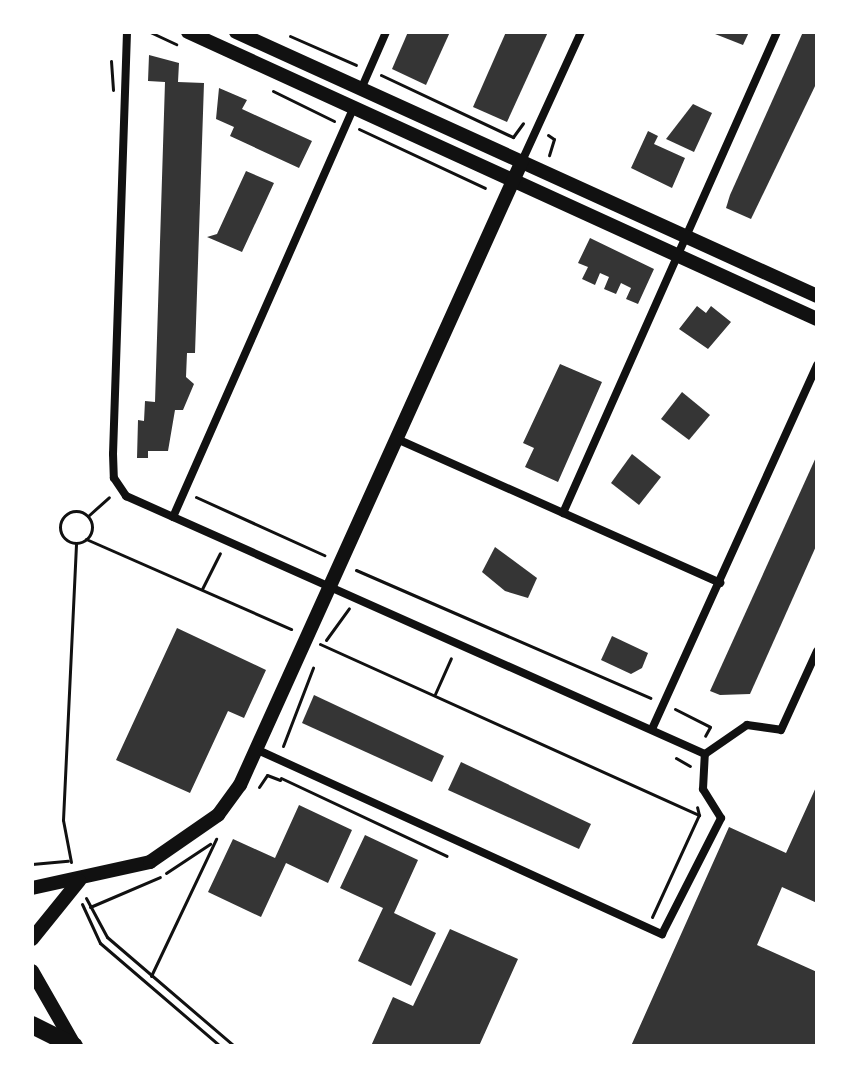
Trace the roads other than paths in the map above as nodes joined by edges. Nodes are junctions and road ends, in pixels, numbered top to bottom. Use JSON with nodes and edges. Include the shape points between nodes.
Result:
{"nodes":[{"id":1,"x":127,"y":32,"type":"edge"},
{"id":2,"x":188,"y":32,"type":"edge"},
{"id":3,"x":236,"y":32,"type":"edge"},
{"id":4,"x":386,"y":32,"type":"edge"},
{"id":5,"x":581,"y":32,"type":"edge"},
{"id":6,"x":777,"y":32,"type":"edge"},
{"id":7,"x":362,"y":87,"type":"junction"},
{"id":8,"x":353,"y":108,"type":"junction"},
{"id":9,"x":522,"y":161,"type":"junction"},
{"id":10,"x":513,"y":181,"type":"junction"},
{"id":11,"x":687,"y":234,"type":"junction"},
{"id":12,"x":677,"y":256,"type":"junction"},
{"id":13,"x":817,"y":296,"type":"edge"},
{"id":14,"x":817,"y":319,"type":"edge"},
{"id":15,"x":817,"y":365,"type":"edge"},
{"id":16,"x":397,"y":439,"type":"junction"},
{"id":17,"x":563,"y":513,"type":"junction"},
{"id":18,"x":173,"y":517,"type":"junction"},
{"id":19,"x":720,"y":583,"type":"junction"},
{"id":20,"x":332,"y":587,"type":"junction"},
{"id":21,"x":817,"y":651,"type":"edge"},
{"id":22,"x":652,"y":729,"type":"junction"},
{"id":23,"x":260,"y":751,"type":"junction"},
{"id":24,"x":705,"y":754,"type":"junction"},
{"id":25,"x":79,"y":881,"type":"junction"},
{"id":26,"x":33,"y":890,"type":"edge"},
{"id":27,"x":32,"y":939,"type":"edge"},
{"id":28,"x":32,"y":971,"type":"edge"},
{"id":29,"x":32,"y":1025,"type":"edge"},
{"id":30,"x":74,"y":1046,"type":"edge"}],
"edges":[{"from":1,"to":18,"type":"street","via":[[113,454],[123,492]]},
{"from":2,"to":8,"type":"street"},
{"from":3,"to":7,"type":"street"},
{"from":4,"to":7,"type":"street"},
{"from":5,"to":9,"type":"street"},
{"from":6,"to":11,"type":"street"},
{"from":7,"to":9,"type":"street"},
{"from":8,"to":10,"type":"street"},
{"from":8,"to":18,"type":"street"},
{"from":9,"to":10,"type":"street"},
{"from":9,"to":11,"type":"street"},
{"from":10,"to":12,"type":"street"},
{"from":10,"to":16,"type":"street"},
{"from":11,"to":12,"type":"street"},
{"from":11,"to":13,"type":"street"},
{"from":12,"to":14,"type":"street"},
{"from":12,"to":17,"type":"street"},
{"from":15,"to":19,"type":"street"},
{"from":16,"to":17,"type":"street"},
{"from":16,"to":20,"type":"street"},
{"from":17,"to":19,"type":"street"},
{"from":18,"to":20,"type":"street"},
{"from":19,"to":22,"type":"street"},
{"from":20,"to":22,"type":"street"},
{"from":20,"to":23,"type":"street"},
{"from":21,"to":24,"type":"street","via":[[781,730],[747,725]]},
{"from":22,"to":24,"type":"street"},
{"from":23,"to":24,"type":"street","via":[[662,934],[721,818],[703,789]]},
{"from":23,"to":25,"type":"street","via":[[218,815],[180,845],[150,862]]},
{"from":25,"to":26,"type":"street"},
{"from":25,"to":27,"type":"street"},
{"from":28,"to":30,"type":"street"},
{"from":29,"to":30,"type":"highway"}]}
